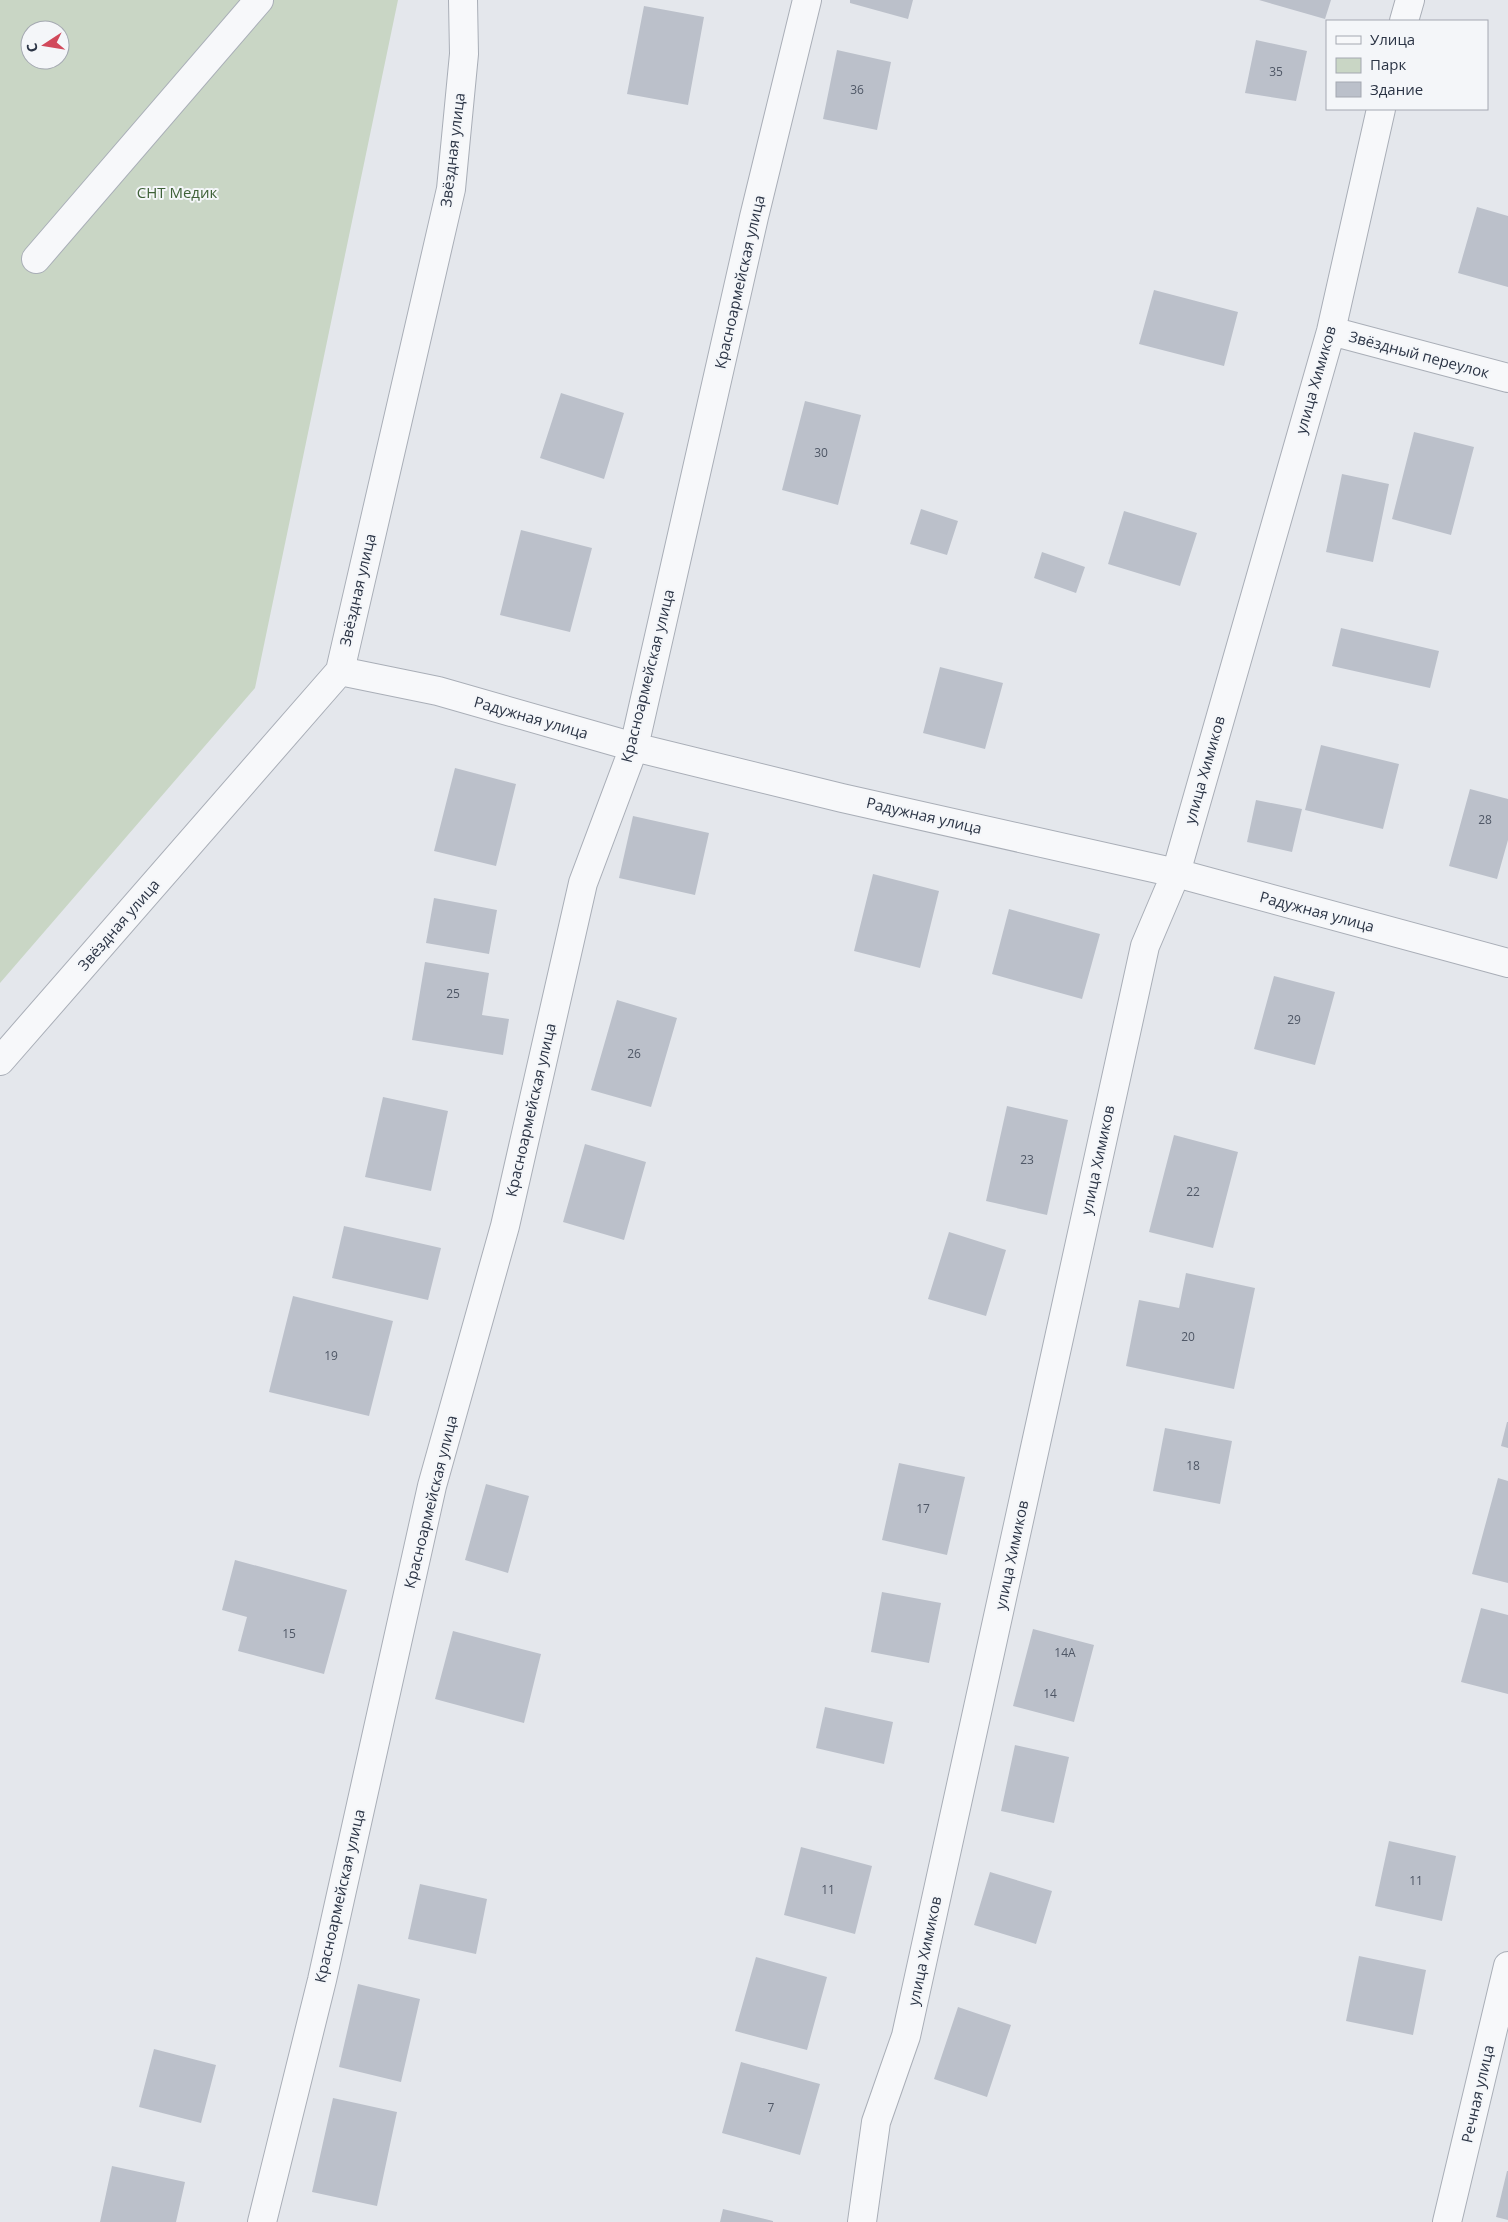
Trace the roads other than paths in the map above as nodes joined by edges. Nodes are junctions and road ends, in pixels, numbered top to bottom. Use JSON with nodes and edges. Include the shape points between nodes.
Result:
{"nodes":[{"id":1,"x":259,"y":0,"type":"edge"},
{"id":2,"x":463,"y":0,"type":"edge"},
{"id":3,"x":807,"y":0,"type":"edge"},
{"id":4,"x":1410,"y":0,"type":"edge"},
{"id":5,"x":1404,"y":20,"type":"edge"},
{"id":6,"x":1382,"y":110,"type":"edge"},
{"id":7,"x":36,"y":259,"type":"dead end"},
{"id":8,"x":1331,"y":331,"type":"junction"},
{"id":9,"x":1508,"y":378,"type":"edge"},
{"id":10,"x":340,"y":671,"type":"junction"},
{"id":11,"x":634,"y":747,"type":"junction"},
{"id":12,"x":1176,"y":873,"type":"junction"},
{"id":13,"x":1508,"y":963,"type":"edge"},
{"id":14,"x":0,"y":1062,"type":"edge"},
{"id":15,"x":1508,"y":1966,"type":"edge"},
{"id":16,"x":262,"y":2222,"type":"edge"},
{"id":17,"x":862,"y":2222,"type":"edge"},
{"id":18,"x":1447,"y":2222,"type":"edge"}],
"edges":[{"from":1,"to":7,"type":"street"},
{"from":2,"to":10,"type":"street","name":"Звёздная улица","via":[[464,54],[451,189]]},
{"from":3,"to":11,"type":"street","name":"Красноармейская улица","via":[[754,217]]},
{"from":4,"to":5,"type":"street"},
{"from":6,"to":8,"type":"street","name":"улица Химиков"},
{"from":8,"to":9,"type":"street","name":"Звёздный переулок"},
{"from":8,"to":12,"type":"street","name":"улица Химиков"},
{"from":10,"to":11,"type":"street","name":"Радужная улица","via":[[438,692]]},
{"from":10,"to":14,"type":"street","name":"Звёздная улица"},
{"from":11,"to":12,"type":"street","name":"Радужная улица","via":[[842,798]]},
{"from":11,"to":16,"type":"street","name":"Красноармейская улица","via":[[583,883],[505,1226],[432,1486],[322,1980]]},
{"from":12,"to":13,"type":"street","name":"Радужная улица"},
{"from":12,"to":17,"type":"street","name":"улица Химиков","via":[[1145,946],[906,2036],[876,2122]]},
{"from":15,"to":18,"type":"street","name":"Речная улица"}]}
